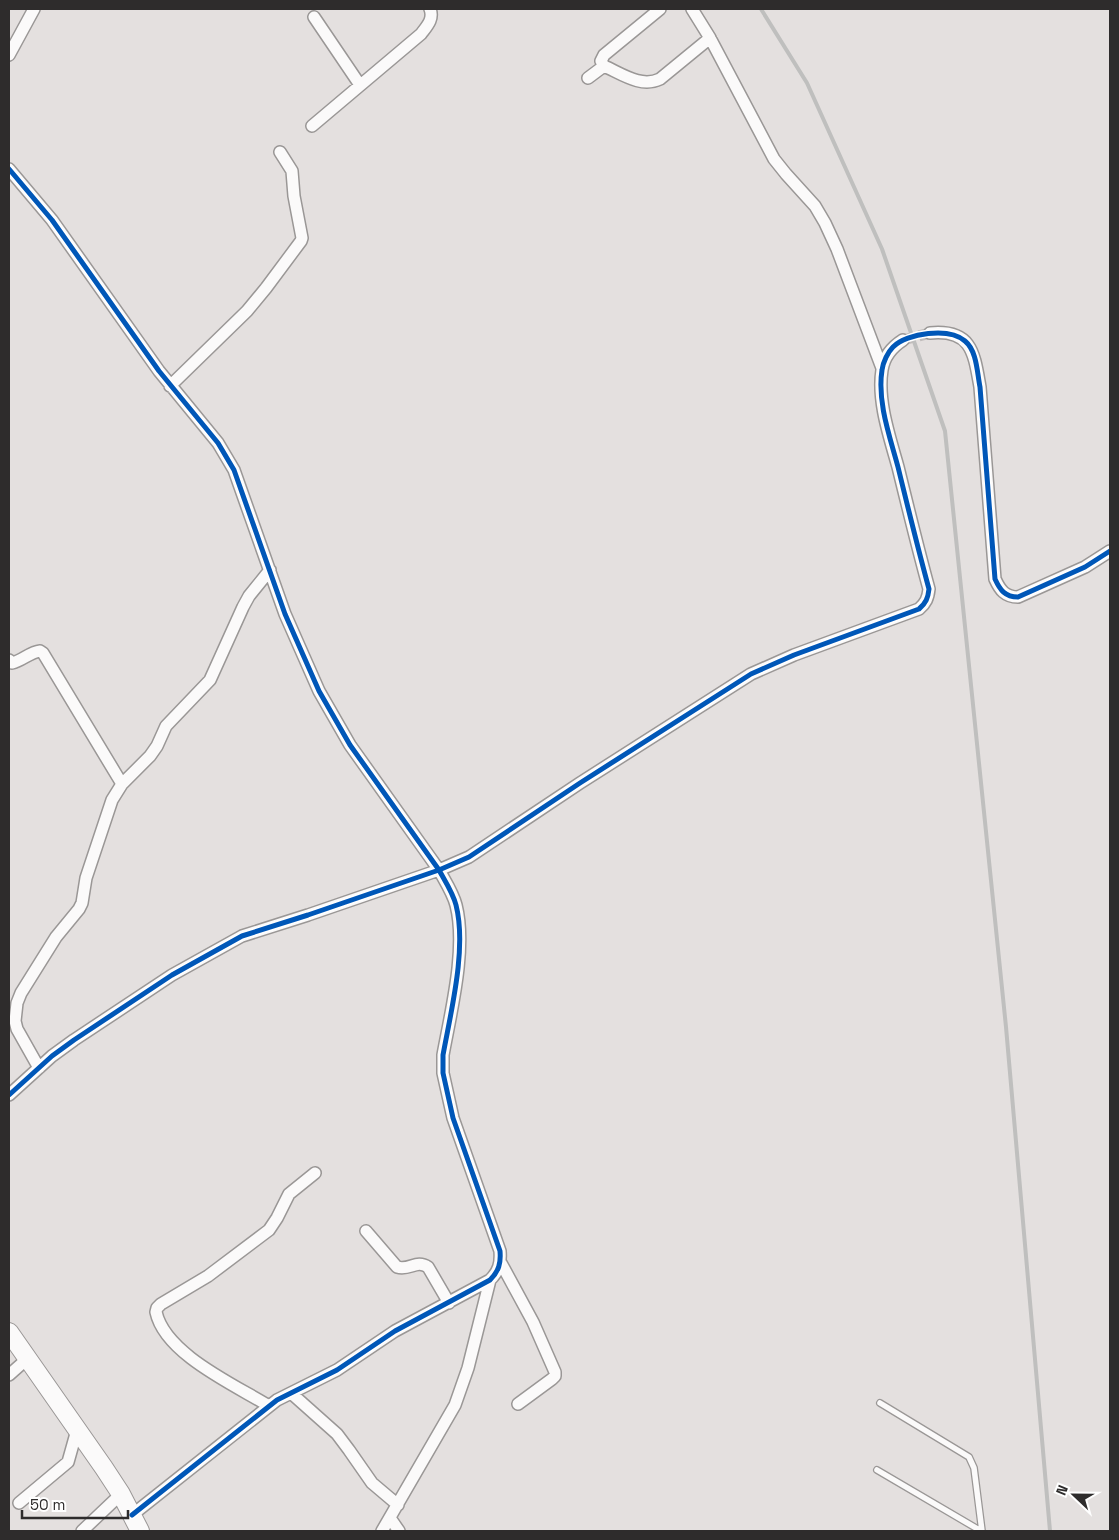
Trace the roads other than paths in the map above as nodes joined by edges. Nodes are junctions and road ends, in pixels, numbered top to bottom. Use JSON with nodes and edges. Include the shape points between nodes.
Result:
{"nodes":[{"id":1,"x":34,"y":9,"type":"edge"},
{"id":2,"x":430,"y":9,"type":"edge"},
{"id":3,"x":660,"y":9,"type":"edge"},
{"id":4,"x":692,"y":9,"type":"edge"},
{"id":5,"x":314,"y":17,"type":"dead end"},
{"id":6,"x":710,"y":38,"type":"junction"},
{"id":7,"x":9,"y":55,"type":"edge"},
{"id":8,"x":604,"y":66,"type":"junction"},
{"id":9,"x":588,"y":78,"type":"dead end"},
{"id":10,"x":360,"y":85,"type":"junction"},
{"id":11,"x":312,"y":126,"type":"dead end"},
{"id":12,"x":280,"y":152,"type":"dead end"},
{"id":13,"x":9,"y":169,"type":"edge"},
{"id":14,"x":930,"y":333,"type":"tunnel mouth"},
{"id":15,"x":903,"y":340,"type":"tunnel mouth"},
{"id":16,"x":882,"y":368,"type":"junction"},
{"id":17,"x":170,"y":386,"type":"junction"},
{"id":18,"x":1110,"y":550,"type":"edge"},
{"id":19,"x":270,"y":570,"type":"junction"},
{"id":20,"x":9,"y":660,"type":"edge"},
{"id":21,"x":122,"y":784,"type":"junction"},
{"id":22,"x":439,"y":870,"type":"junction"},
{"id":23,"x":39,"y":1068,"type":"junction"},
{"id":24,"x":9,"y":1095,"type":"edge"},
{"id":25,"x":315,"y":1173,"type":"dead end"},
{"id":26,"x":366,"y":1231,"type":"dead end"},
{"id":27,"x":501,"y":1263,"type":"junction"},
{"id":28,"x":490,"y":1280,"type":"junction"},
{"id":29,"x":449,"y":1302,"type":"junction"},
{"id":30,"x":9,"y":1332,"type":"edge"},
{"id":31,"x":27,"y":1358,"type":"junction"},
{"id":32,"x":9,"y":1375,"type":"edge"},
{"id":33,"x":291,"y":1393,"type":"junction"},
{"id":34,"x":880,"y":1403,"type":"dead end"},
{"id":35,"x":518,"y":1404,"type":"dead end"},
{"id":36,"x":270,"y":1406,"type":"junction"},
{"id":37,"x":77,"y":1430,"type":"junction"},
{"id":38,"x":877,"y":1470,"type":"dead end"},
{"id":39,"x":121,"y":1494,"type":"junction"},
{"id":40,"x":19,"y":1503,"type":"dead end"},
{"id":41,"x":398,"y":1504,"type":"junction"},
{"id":42,"x":132,"y":1515,"type":"junction"},
{"id":43,"x":390,"y":1518,"type":"junction"},
{"id":44,"x":82,"y":1531,"type":"edge"},
{"id":45,"x":140,"y":1531,"type":"edge"},
{"id":46,"x":382,"y":1531,"type":"edge"},
{"id":47,"x":399,"y":1531,"type":"edge"},
{"id":48,"x":982,"y":1531,"type":"edge"}],
"edges":[{"from":1,"to":7,"type":"street"},
{"from":2,"to":10,"type":"street","via":[[430,23],[421,34]]},
{"from":3,"to":8,"type":"street","via":[[604,54]]},
{"from":4,"to":6,"type":"street"},
{"from":5,"to":10,"type":"street"},
{"from":6,"to":8,"type":"street","via":[[652,83],[643,83]]},
{"from":6,"to":16,"type":"street","via":[[774,159],[815,206],[825,223]]},
{"from":8,"to":9,"type":"street"},
{"from":10,"to":11,"type":"street"},
{"from":12,"to":17,"type":"street","via":[[292,172],[302,242],[247,311]]},
{"from":13,"to":17,"type":"street","via":[[52,220]]},
{"from":14,"to":18,"type":"street","via":[[954,334],[966,341],[975,360],[980,387],[995,578],[999,589],[1005,595],[1018,597],[1085,567]]},
{"from":15,"to":16,"type":"street","via":[[888,353]]},
{"from":16,"to":22,"type":"street","via":[[887,423],[929,589],[924,604],[919,609],[794,654],[751,674],[469,856]]},
{"from":17,"to":19,"type":"street","via":[[218,443],[234,470]]},
{"from":19,"to":21,"type":"street","via":[[243,606],[210,680],[166,726],[150,756]]},
{"from":19,"to":22,"type":"street","via":[[285,614],[330,712]]},
{"from":20,"to":21,"type":"street","via":[[17,662],[40,650]]},
{"from":21,"to":23,"type":"street","via":[[104,822],[86,878],[82,903],[56,937],[17,1003],[17,1029]]},
{"from":22,"to":23,"type":"street","via":[[242,936],[172,975],[74,1040]]},
{"from":22,"to":27,"type":"street","via":[[456,904],[460,949],[443,1073],[453,1118],[500,1251]]},
{"from":23,"to":24,"type":"street"},
{"from":25,"to":36,"type":"street","via":[[289,1194],[269,1230],[215,1271],[161,1304],[156,1312],[168,1338],[192,1359]]},
{"from":26,"to":29,"type":"street","via":[[397,1267],[408,1268],[419,1263],[428,1267]]},
{"from":27,"to":28,"type":"street"},
{"from":27,"to":35,"type":"street","via":[[555,1372],[552,1379]]},
{"from":28,"to":29,"type":"street"},
{"from":28,"to":41,"type":"street","via":[[456,1404]]},
{"from":29,"to":33,"type":"street","via":[[395,1331],[337,1370]]},
{"from":30,"to":31,"type":"main road"},
{"from":31,"to":32,"type":"street"},
{"from":31,"to":37,"type":"main road"},
{"from":33,"to":36,"type":"street"},
{"from":33,"to":41,"type":"street","via":[[337,1434],[372,1483]]},
{"from":34,"to":48,"type":"lane","via":[[969,1457],[974,1468]]},
{"from":36,"to":42,"type":"street"},
{"from":37,"to":39,"type":"main road"},
{"from":37,"to":40,"type":"street","via":[[68,1462]]},
{"from":38,"to":48,"type":"lane"},
{"from":39,"to":42,"type":"main road"},
{"from":39,"to":44,"type":"street"},
{"from":41,"to":43,"type":"street"},
{"from":42,"to":45,"type":"main road"},
{"from":43,"to":46,"type":"street"},
{"from":43,"to":47,"type":"street"}]}
